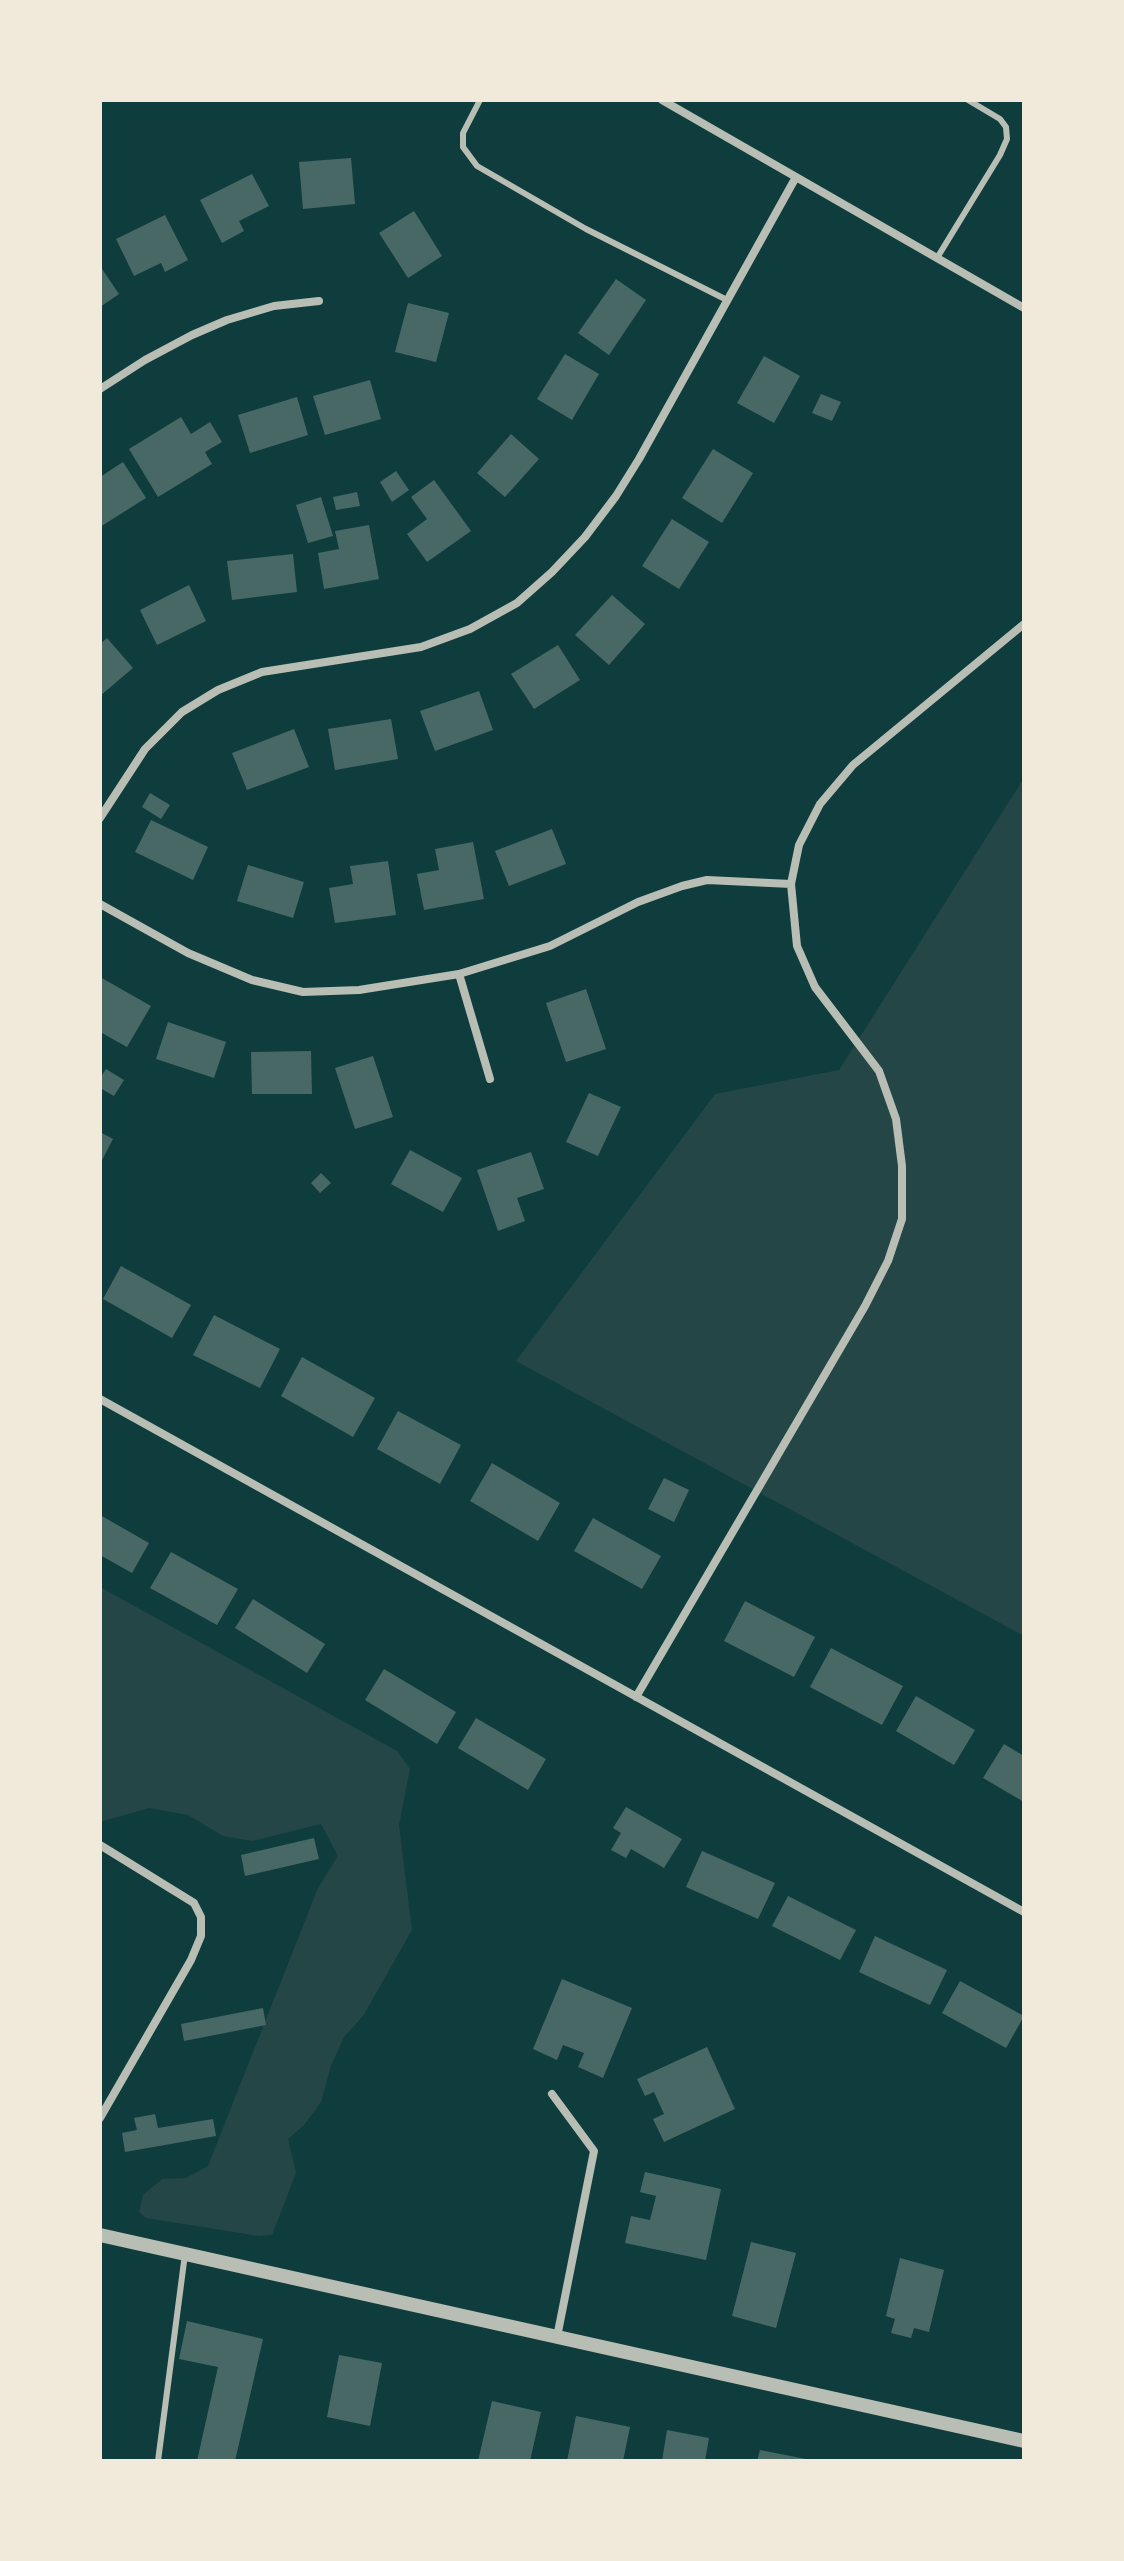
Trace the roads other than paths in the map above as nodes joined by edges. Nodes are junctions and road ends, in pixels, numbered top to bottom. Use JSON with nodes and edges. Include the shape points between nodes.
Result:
{"nodes":[{"id":1,"x":480,"y":100,"type":"edge"},
{"id":2,"x":662,"y":100,"type":"edge"},
{"id":3,"x":968,"y":100,"type":"edge"},
{"id":4,"x":796,"y":177,"type":"junction"},
{"id":5,"x":937,"y":258,"type":"junction"},
{"id":6,"x":727,"y":300,"type":"junction"},
{"id":7,"x":319,"y":301,"type":"dead end"},
{"id":8,"x":1024,"y":308,"type":"edge"},
{"id":9,"x":100,"y":389,"type":"edge"},
{"id":10,"x":1024,"y":624,"type":"edge"},
{"id":11,"x":100,"y":818,"type":"edge"},
{"id":12,"x":791,"y":884,"type":"junction"},
{"id":13,"x":100,"y":904,"type":"edge"},
{"id":14,"x":459,"y":974,"type":"junction"},
{"id":15,"x":490,"y":1079,"type":"dead end"},
{"id":16,"x":100,"y":1399,"type":"edge"},
{"id":17,"x":636,"y":1697,"type":"junction"},
{"id":18,"x":100,"y":1845,"type":"edge"},
{"id":19,"x":1024,"y":1912,"type":"edge"},
{"id":20,"x":552,"y":2094,"type":"dead end"},
{"id":21,"x":100,"y":2118,"type":"edge"},
{"id":22,"x":100,"y":2235,"type":"edge"},
{"id":23,"x":185,"y":2254,"type":"junction"},
{"id":24,"x":557,"y":2338,"type":"junction"},
{"id":25,"x":1024,"y":2441,"type":"edge"},
{"id":26,"x":158,"y":2461,"type":"edge"}],
"edges":[{"from":1,"to":6,"type":"lane","via":[[463,133],[463,147],[477,166],[586,229]]},
{"from":2,"to":4,"type":"street"},
{"from":3,"to":5,"type":"lane","via":[[1000,119],[1007,139]]},
{"from":4,"to":5,"type":"street"},
{"from":4,"to":6,"type":"street"},
{"from":5,"to":8,"type":"street"},
{"from":6,"to":11,"type":"street","via":[[616,496],[585,537],[517,603],[470,629],[421,647],[262,672],[218,690],[182,712],[145,749]]},
{"from":7,"to":9,"type":"street","via":[[274,306],[227,320]]},
{"from":10,"to":12,"type":"street","via":[[853,765],[820,804],[799,845]]},
{"from":12,"to":14,"type":"street","via":[[707,880],[682,886],[550,946]]},
{"from":12,"to":17,"type":"street","via":[[797,946],[815,987],[879,1071],[896,1119],[902,1219],[865,1306]]},
{"from":13,"to":14,"type":"street","via":[[188,953],[252,980],[303,992],[359,990]]},
{"from":14,"to":15,"type":"street"},
{"from":16,"to":17,"type":"street"},
{"from":17,"to":19,"type":"street"},
{"from":18,"to":21,"type":"street","via":[[194,1903],[201,1936]]},
{"from":20,"to":24,"type":"street","via":[[594,2151]]},
{"from":22,"to":23,"type":"street"},
{"from":23,"to":24,"type":"street"},
{"from":23,"to":26,"type":"lane"},
{"from":24,"to":25,"type":"street"}]}
